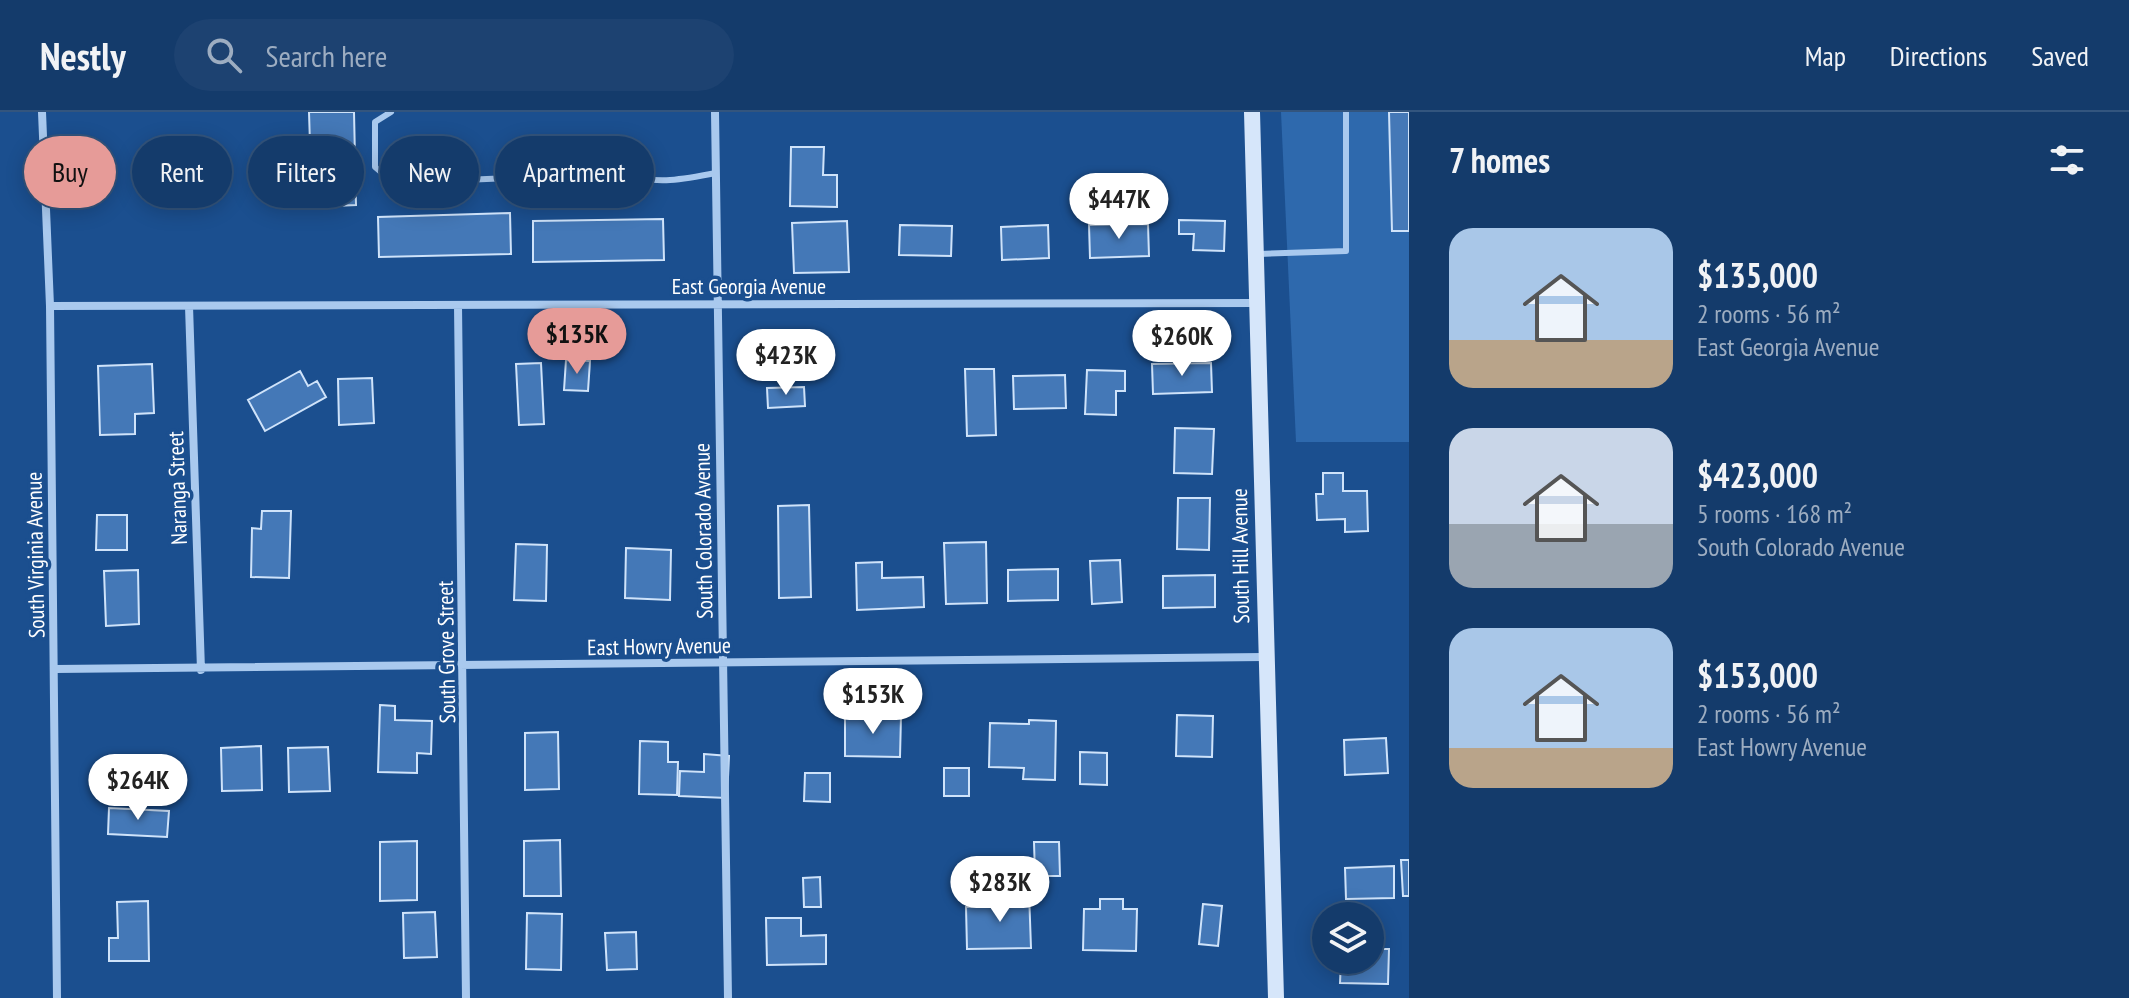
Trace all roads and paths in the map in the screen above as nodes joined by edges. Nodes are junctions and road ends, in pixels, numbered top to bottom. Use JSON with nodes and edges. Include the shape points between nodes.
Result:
{"nodes":[{"id":1,"x":42,"y":112,"type":"edge"},
{"id":2,"x":391,"y":112,"type":"edge"},
{"id":3,"x":715,"y":112,"type":"edge"},
{"id":4,"x":1252,"y":112,"type":"edge"},
{"id":5,"x":1346,"y":112,"type":"edge"},
{"id":6,"x":716,"y":173,"type":"junction"},
{"id":7,"x":1256,"y":254,"type":"junction"},
{"id":8,"x":1257,"y":303,"type":"junction"},
{"id":9,"x":718,"y":304,"type":"junction"},
{"id":10,"x":458,"y":305,"type":"junction"},
{"id":11,"x":50,"y":306,"type":"junction"},
{"id":12,"x":189,"y":306,"type":"junction"},
{"id":13,"x":1264,"y":657,"type":"junction"},
{"id":14,"x":723,"y":663,"type":"junction"},
{"id":15,"x":465,"y":667,"type":"junction"},
{"id":16,"x":55,"y":669,"type":"junction"},
{"id":17,"x":201,"y":670,"type":"junction"},
{"id":18,"x":57,"y":998,"type":"edge"},
{"id":19,"x":466,"y":998,"type":"edge"},
{"id":20,"x":728,"y":998,"type":"edge"},
{"id":21,"x":1276,"y":998,"type":"edge"}],
"edges":[{"from":1,"to":11,"type":"street","name":"South Virginia Avenue"},
{"from":2,"to":6,"type":"lane","via":[[375,122],[375,167],[394,183],[624,173],[644,181],[669,181]]},
{"from":3,"to":6,"type":"street","name":"South Colorado Avenue"},
{"from":4,"to":7,"type":"street","name":"South Hill Avenue"},
{"from":5,"to":7,"type":"lane","via":[[1346,251]]},
{"from":6,"to":9,"type":"street","name":"South Colorado Avenue"},
{"from":7,"to":8,"type":"street","name":"South Hill Avenue"},
{"from":8,"to":9,"type":"street","name":"East Georgia Avenue"},
{"from":8,"to":13,"type":"street","name":"South Hill Avenue"},
{"from":9,"to":10,"type":"street","name":"East Georgia Avenue"},
{"from":9,"to":14,"type":"street","name":"South Colorado Avenue"},
{"from":10,"to":12,"type":"street","name":"East Georgia Avenue"},
{"from":10,"to":15,"type":"street","name":"South Grove Street"},
{"from":11,"to":12,"type":"street","name":"East Georgia Avenue"},
{"from":11,"to":16,"type":"street","name":"South Virginia Avenue"},
{"from":12,"to":17,"type":"street","name":"Naranga Street"},
{"from":13,"to":14,"type":"street","name":"East Howry Avenue"},
{"from":13,"to":21,"type":"street","name":"South Hill Avenue"},
{"from":14,"to":15,"type":"street","name":"East Howry Avenue"},
{"from":14,"to":20,"type":"street","name":"South Colorado Avenue"},
{"from":15,"to":17,"type":"street","name":"East Howry Avenue"},
{"from":15,"to":19,"type":"street","name":"South Grove Street"},
{"from":16,"to":17,"type":"street","name":"East Howry Avenue"},
{"from":16,"to":18,"type":"street","name":"South Virginia Avenue"}]}
